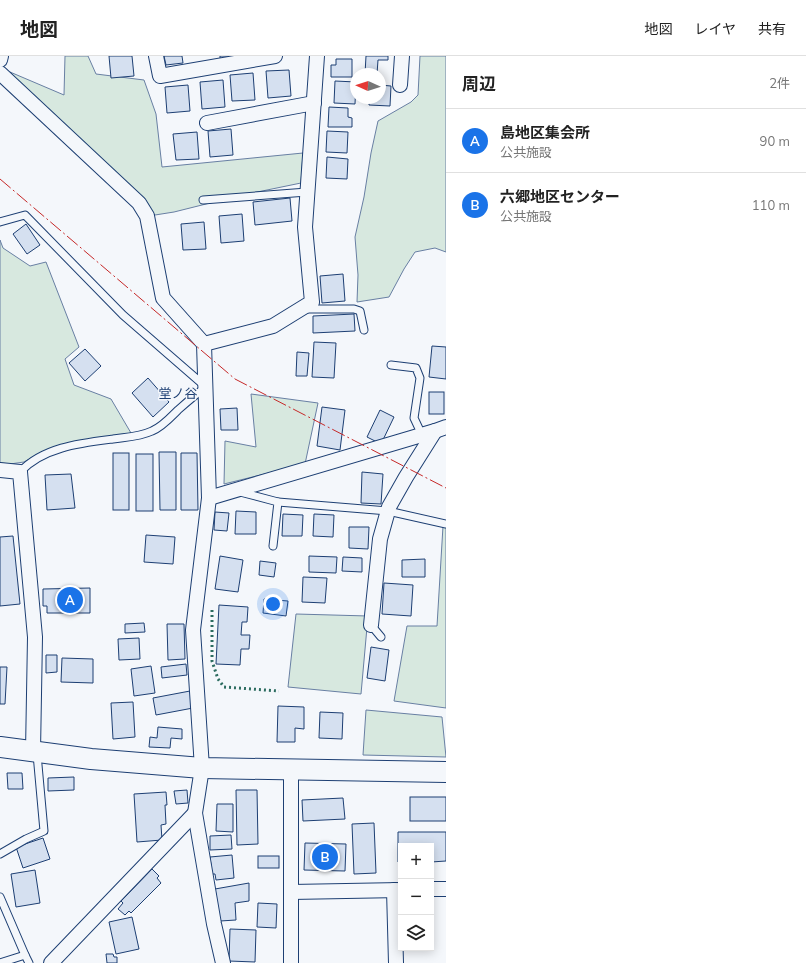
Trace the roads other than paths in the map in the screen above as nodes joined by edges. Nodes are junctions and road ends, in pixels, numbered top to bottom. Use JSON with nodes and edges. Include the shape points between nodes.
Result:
{"nodes":[{"id":1,"x":1,"y":56,"type":"edge"},
{"id":2,"x":156,"y":56,"type":"edge"},
{"id":3,"x":275,"y":56,"type":"edge"},
{"id":4,"x":317,"y":56,"type":"edge"},
{"id":5,"x":402,"y":56,"type":"edge"},
{"id":6,"x":0,"y":60,"type":"edge"},
{"id":7,"x":0,"y":73,"type":"edge"},
{"id":8,"x":400,"y":85,"type":"dead end"},
{"id":9,"x":314,"y":103,"type":"junction"},
{"id":10,"x":207,"y":124,"type":"dead end"},
{"id":11,"x":307,"y":192,"type":"junction"},
{"id":12,"x":203,"y":200,"type":"dead end"},
{"id":13,"x":0,"y":222,"type":"edge"},
{"id":14,"x":300,"y":309,"type":"junction"},
{"id":15,"x":364,"y":330,"type":"dead end"},
{"id":16,"x":204,"y":344,"type":"junction"},
{"id":17,"x":391,"y":365,"type":"dead end"},
{"id":18,"x":206,"y":387,"type":"junction"},
{"id":19,"x":434,"y":431,"type":"edge"},
{"id":20,"x":0,"y":470,"type":"edge"},
{"id":21,"x":20,"y":472,"type":"junction"},
{"id":22,"x":235,"y":490,"type":"junction"},
{"id":23,"x":209,"y":498,"type":"junction"},
{"id":24,"x":278,"y":502,"type":"junction"},
{"id":25,"x":388,"y":511,"type":"junction"},
{"id":26,"x":446,"y":524,"type":"edge"},
{"id":27,"x":273,"y":546,"type":"dead end"},
{"id":28,"x":371,"y":625,"type":"joint"},
{"id":29,"x":381,"y":637,"type":"dead end"},
{"id":30,"x":0,"y":747,"type":"edge"},
{"id":31,"x":35,"y":751,"type":"junction"},
{"id":32,"x":202,"y":768,"type":"junction"},
{"id":33,"x":291,"y":769,"type":"junction"},
{"id":34,"x":446,"y":772,"type":"edge"},
{"id":35,"x":195,"y":813,"type":"junction"},
{"id":36,"x":0,"y":854,"type":"edge"},
{"id":37,"x":434,"y":889,"type":"edge"},
{"id":38,"x":446,"y":889,"type":"edge"},
{"id":39,"x":398,"y":890,"type":"edge"},
{"id":40,"x":291,"y":892,"type":"junction"},
{"id":41,"x":0,"y":897,"type":"edge"},
{"id":42,"x":25,"y":955,"type":"junction"},
{"id":43,"x":0,"y":963,"type":"edge"},
{"id":44,"x":29,"y":963,"type":"edge"},
{"id":45,"x":51,"y":963,"type":"edge"},
{"id":46,"x":223,"y":963,"type":"edge"},
{"id":47,"x":291,"y":963,"type":"edge"},
{"id":48,"x":396,"y":963,"type":"edge"}],
"edges":[{"from":1,"to":6,"type":"street"},
{"from":2,"to":3,"type":"street","via":[[160,76]]},
{"from":4,"to":9,"type":"street"},
{"from":5,"to":8,"type":"street"},
{"from":7,"to":16,"type":"street","via":[[139,203],[147,216],[163,298]]},
{"from":9,"to":10,"type":"street"},
{"from":9,"to":11,"type":"street"},
{"from":11,"to":12,"type":"lane"},
{"from":11,"to":14,"type":"street","via":[[305,227],[312,302]]},
{"from":13,"to":18,"type":"lane","via":[[25,215],[123,315]]},
{"from":14,"to":15,"type":"lane","via":[[354,308],[360,311]]},
{"from":14,"to":16,"type":"street","via":[[274,326]]},
{"from":16,"to":18,"type":"street"},
{"from":17,"to":19,"type":"lane","via":[[416,368],[420,378],[414,418]]},
{"from":18,"to":21,"type":"lane","via":[[152,431],[65,447],[28,464]]},
{"from":18,"to":23,"type":"street"},
{"from":19,"to":22,"type":"street"},
{"from":19,"to":25,"type":"street"},
{"from":20,"to":21,"type":"street"},
{"from":21,"to":31,"type":"street","via":[[35,637]]},
{"from":22,"to":23,"type":"street"},
{"from":22,"to":24,"type":"lane"},
{"from":23,"to":32,"type":"street","via":[[193,630]]},
{"from":24,"to":25,"type":"lane"},
{"from":24,"to":27,"type":"lane"},
{"from":25,"to":26,"type":"lane"},
{"from":25,"to":28,"type":"street","via":[[380,539]]},
{"from":28,"to":29,"type":"lane"},
{"from":30,"to":31,"type":"street"},
{"from":31,"to":32,"type":"street"},
{"from":31,"to":36,"type":"lane","via":[[44,831]]},
{"from":32,"to":33,"type":"street"},
{"from":32,"to":35,"type":"street"},
{"from":33,"to":34,"type":"street"},
{"from":33,"to":40,"type":"street"},
{"from":35,"to":45,"type":"street"},
{"from":35,"to":46,"type":"street"},
{"from":37,"to":38,"type":"street"},
{"from":39,"to":40,"type":"street"},
{"from":39,"to":48,"type":"street"},
{"from":40,"to":47,"type":"street"},
{"from":41,"to":42,"type":"lane"},
{"from":42,"to":43,"type":"lane"},
{"from":42,"to":44,"type":"lane"}]}
